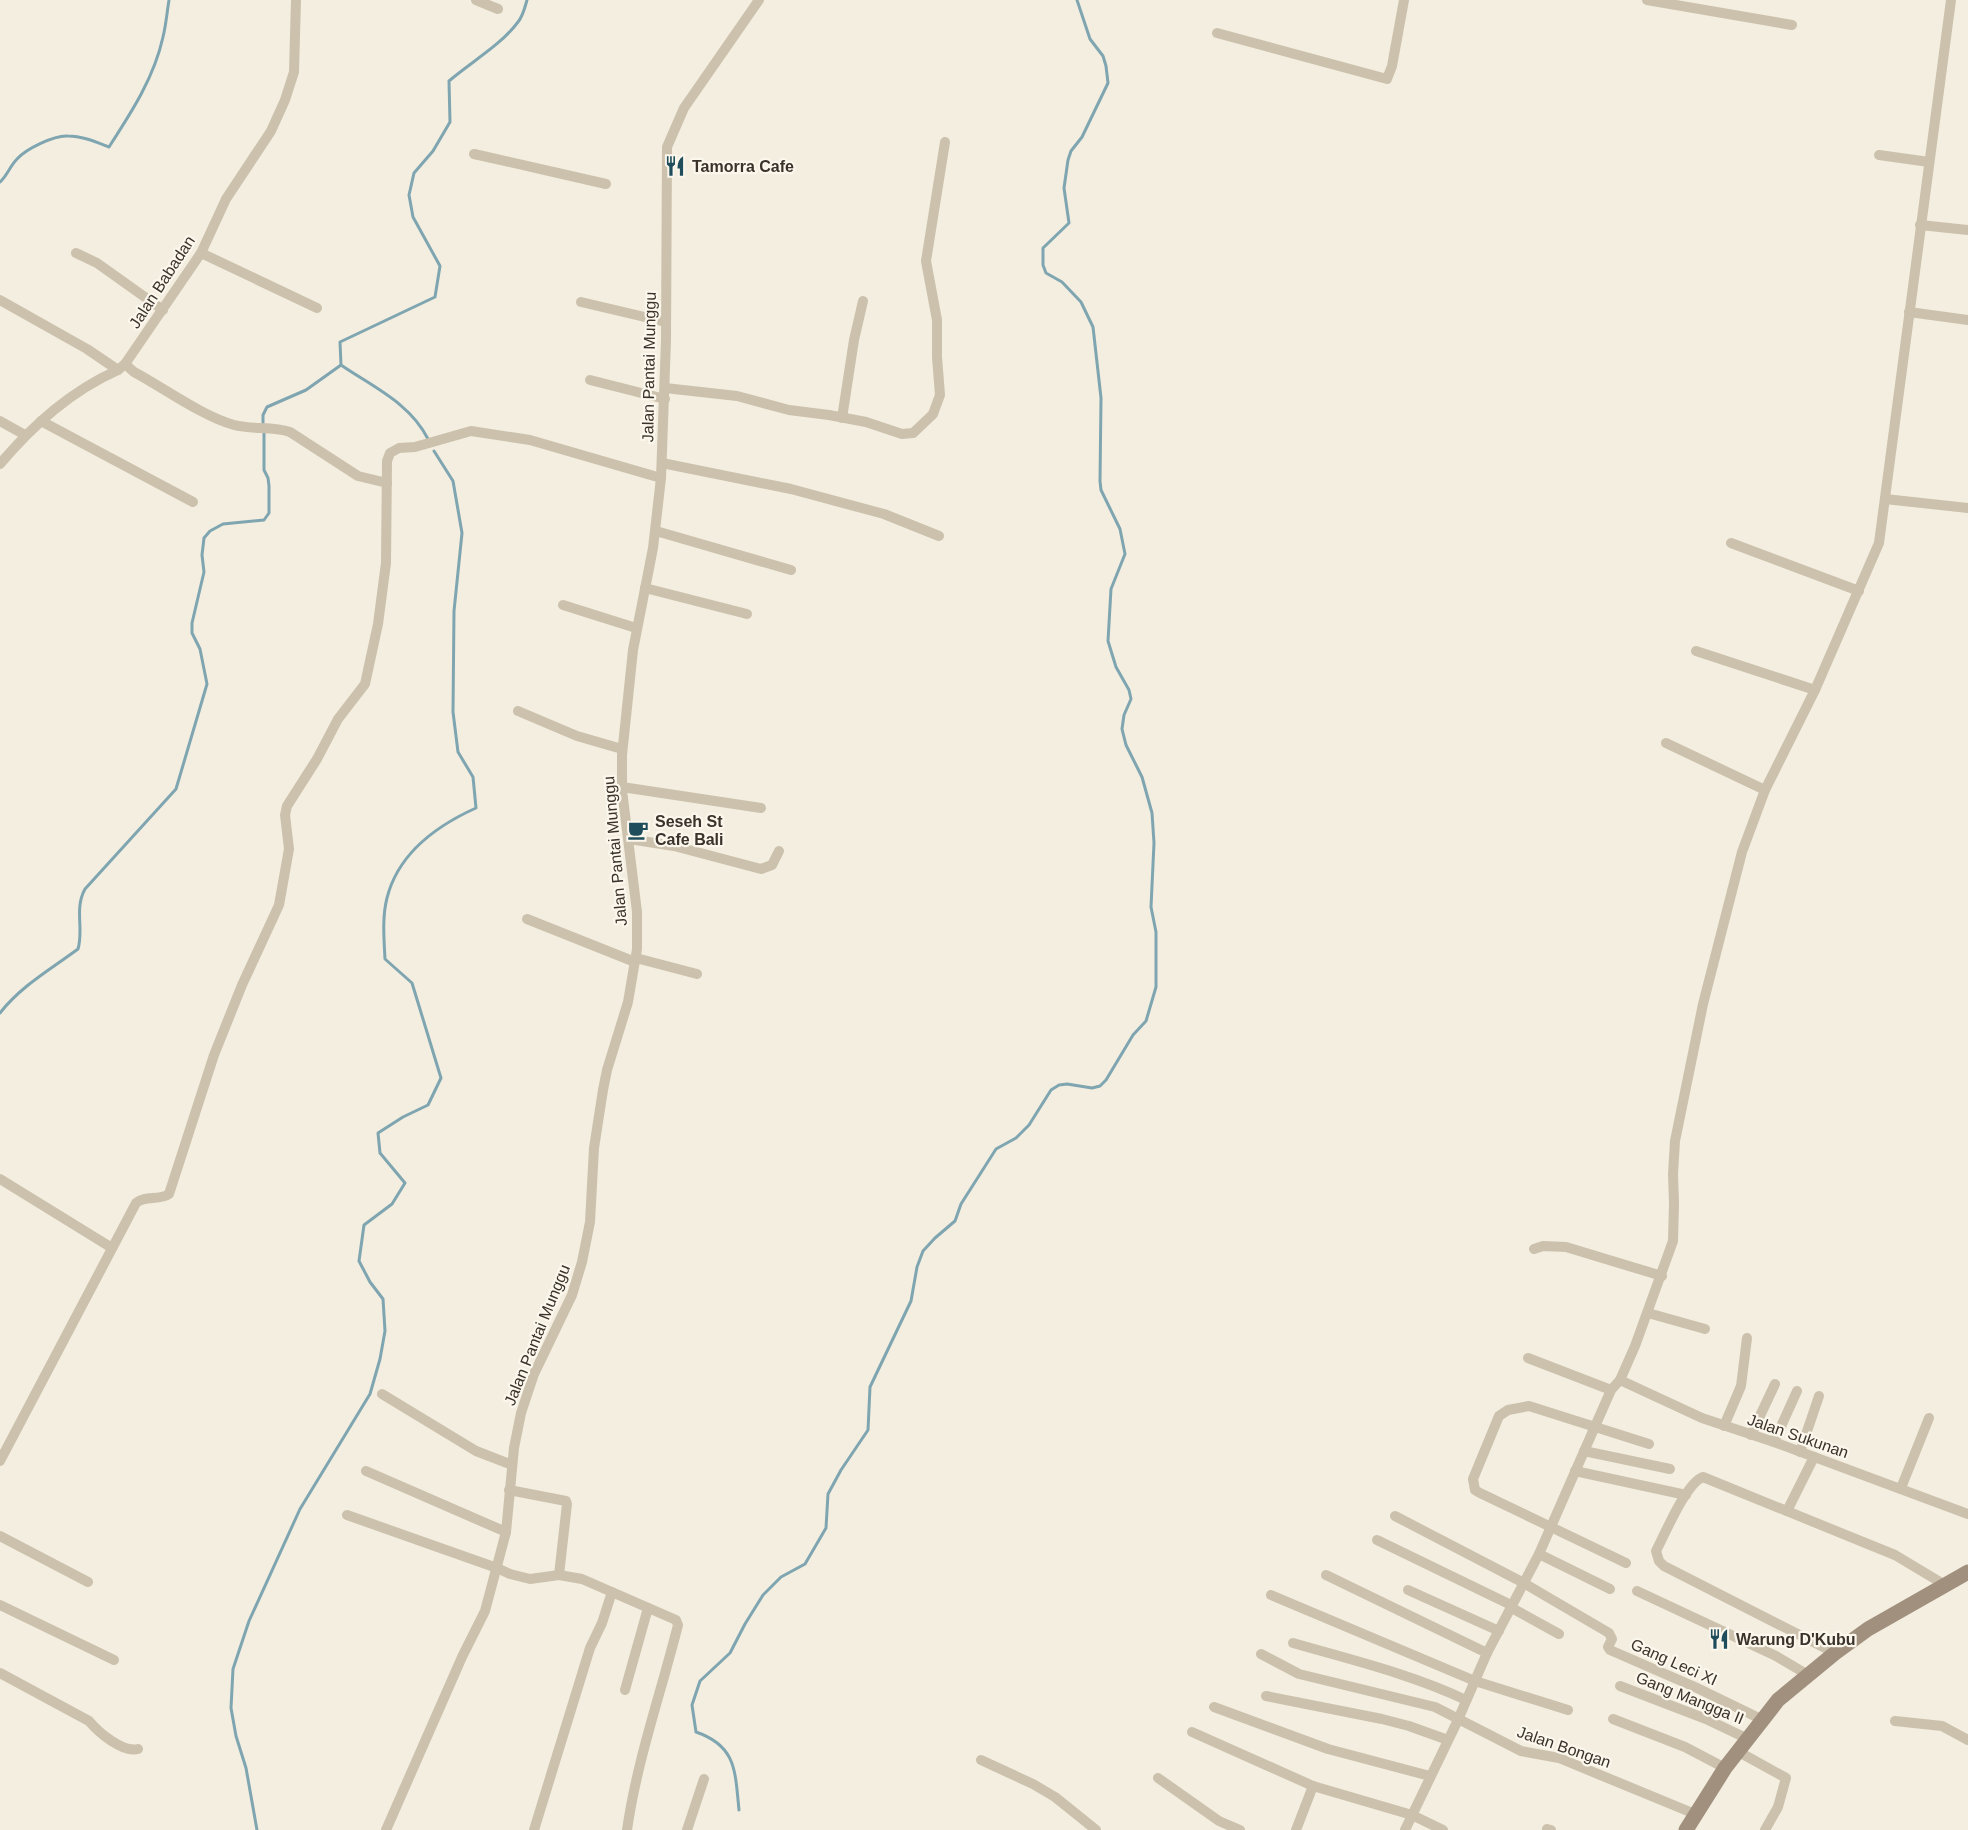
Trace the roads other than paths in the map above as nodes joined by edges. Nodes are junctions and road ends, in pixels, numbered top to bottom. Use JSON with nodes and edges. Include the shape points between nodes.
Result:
{"nodes":[{"id":1,"x":296,"y":0,"type":"edge"},
{"id":2,"x":476,"y":0,"type":"edge"},
{"id":3,"x":759,"y":0,"type":"edge"},
{"id":4,"x":1404,"y":0,"type":"edge"},
{"id":5,"x":1647,"y":0,"type":"edge"},
{"id":6,"x":1951,"y":0,"type":"edge"},
{"id":7,"x":498,"y":9,"type":"dead end"},
{"id":8,"x":1791,"y":25,"type":"dead end"},
{"id":9,"x":1217,"y":33,"type":"dead end"},
{"id":10,"x":945,"y":142,"type":"dead end"},
{"id":11,"x":474,"y":154,"type":"dead end"},
{"id":12,"x":1879,"y":155,"type":"dead end"},
{"id":13,"x":1929,"y":162,"type":"junction"},
{"id":14,"x":606,"y":184,"type":"dead end"},
{"id":15,"x":1920,"y":225,"type":"junction"},
{"id":16,"x":1968,"y":230,"type":"edge"},
{"id":17,"x":201,"y":253,"type":"junction"},
{"id":18,"x":76,"y":254,"type":"dead end"},
{"id":19,"x":0,"y":300,"type":"edge"},
{"id":20,"x":862,"y":301,"type":"dead end"},
{"id":21,"x":581,"y":302,"type":"dead end"},
{"id":22,"x":317,"y":308,"type":"dead end"},
{"id":23,"x":163,"y":310,"type":"junction"},
{"id":24,"x":1909,"y":312,"type":"junction"},
{"id":25,"x":1968,"y":320,"type":"edge"},
{"id":26,"x":666,"y":321,"type":"junction"},
{"id":27,"x":122,"y":367,"type":"junction"},
{"id":28,"x":590,"y":380,"type":"dead end"},
{"id":29,"x":665,"y":393,"type":"junction"},
{"id":30,"x":842,"y":418,"type":"junction"},
{"id":31,"x":0,"y":421,"type":"edge"},
{"id":32,"x":41,"y":421,"type":"junction"},
{"id":33,"x":24,"y":435,"type":"junction"},
{"id":34,"x":662,"y":463,"type":"junction"},
{"id":35,"x":0,"y":464,"type":"edge"},
{"id":36,"x":661,"y":478,"type":"junction"},
{"id":37,"x":387,"y":483,"type":"junction"},
{"id":38,"x":1884,"y":499,"type":"junction"},
{"id":39,"x":193,"y":502,"type":"dead end"},
{"id":40,"x":1968,"y":507,"type":"edge"},
{"id":41,"x":656,"y":531,"type":"junction"},
{"id":42,"x":939,"y":536,"type":"dead end"},
{"id":43,"x":1731,"y":543,"type":"dead end"},
{"id":44,"x":790,"y":570,"type":"dead end"},
{"id":45,"x":645,"y":588,"type":"junction"},
{"id":46,"x":1859,"y":591,"type":"junction"},
{"id":47,"x":563,"y":604,"type":"dead end"},
{"id":48,"x":747,"y":614,"type":"dead end"},
{"id":49,"x":636,"y":628,"type":"junction"},
{"id":50,"x":1696,"y":651,"type":"dead end"},
{"id":51,"x":1815,"y":690,"type":"junction"},
{"id":52,"x":518,"y":711,"type":"dead end"},
{"id":53,"x":1666,"y":742,"type":"dead end"},
{"id":54,"x":622,"y":749,"type":"junction"},
{"id":55,"x":622,"y":787,"type":"junction"},
{"id":56,"x":1765,"y":790,"type":"junction"},
{"id":57,"x":761,"y":808,"type":"dead end"},
{"id":58,"x":629,"y":839,"type":"junction"},
{"id":59,"x":779,"y":851,"type":"dead end"},
{"id":60,"x":527,"y":919,"type":"dead end"},
{"id":61,"x":636,"y":960,"type":"junction"},
{"id":62,"x":697,"y":974,"type":"dead end"},
{"id":63,"x":0,"y":1179,"type":"edge"},
{"id":64,"x":112,"y":1248,"type":"junction"},
{"id":65,"x":1534,"y":1250,"type":"dead end"},
{"id":66,"x":1662,"y":1276,"type":"junction"},
{"id":67,"x":1648,"y":1313,"type":"junction"},
{"id":68,"x":1705,"y":1329,"type":"dead end"},
{"id":69,"x":1747,"y":1338,"type":"dead end"},
{"id":70,"x":1527,"y":1358,"type":"dead end"},
{"id":71,"x":1620,"y":1380,"type":"junction"},
{"id":72,"x":1775,"y":1384,"type":"dead end"},
{"id":73,"x":1611,"y":1390,"type":"junction"},
{"id":74,"x":1797,"y":1391,"type":"dead end"},
{"id":75,"x":382,"y":1394,"type":"dead end"},
{"id":76,"x":1819,"y":1396,"type":"dead end"},
{"id":77,"x":1929,"y":1418,"type":"dead end"},
{"id":78,"x":1724,"y":1426,"type":"junction"},
{"id":79,"x":1596,"y":1427,"type":"junction"},
{"id":80,"x":1750,"y":1435,"type":"junction"},
{"id":81,"x":1774,"y":1442,"type":"junction"},
{"id":82,"x":1648,"y":1444,"type":"dead end"},
{"id":83,"x":1584,"y":1451,"type":"junction"},
{"id":84,"x":1800,"y":1452,"type":"junction"},
{"id":85,"x":1814,"y":1457,"type":"junction"},
{"id":86,"x":0,"y":1461,"type":"edge"},
{"id":87,"x":512,"y":1465,"type":"junction"},
{"id":88,"x":1670,"y":1469,"type":"dead end"},
{"id":89,"x":366,"y":1471,"type":"dead end"},
{"id":90,"x":1575,"y":1471,"type":"junction"},
{"id":91,"x":1901,"y":1488,"type":"junction"},
{"id":92,"x":509,"y":1490,"type":"junction"},
{"id":93,"x":1686,"y":1495,"type":"junction"},
{"id":94,"x":1787,"y":1511,"type":"junction"},
{"id":95,"x":1968,"y":1514,"type":"edge"},
{"id":96,"x":347,"y":1515,"type":"dead end"},
{"id":97,"x":1395,"y":1516,"type":"dead end"},
{"id":98,"x":1551,"y":1526,"type":"junction"},
{"id":99,"x":506,"y":1532,"type":"junction"},
{"id":100,"x":0,"y":1536,"type":"edge"},
{"id":101,"x":1377,"y":1540,"type":"dead end"},
{"id":102,"x":1539,"y":1554,"type":"junction"},
{"id":103,"x":1626,"y":1563,"type":"dead end"},
{"id":104,"x":497,"y":1568,"type":"junction"},
{"id":105,"x":1968,"y":1572,"type":"edge"},
{"id":106,"x":559,"y":1575,"type":"junction"},
{"id":107,"x":1326,"y":1575,"type":"dead end"},
{"id":108,"x":88,"y":1582,"type":"dead end"},
{"id":109,"x":1522,"y":1582,"type":"junction"},
{"id":110,"x":1945,"y":1584,"type":"junction"},
{"id":111,"x":1610,"y":1589,"type":"dead end"},
{"id":112,"x":1408,"y":1590,"type":"dead end"},
{"id":113,"x":1637,"y":1591,"type":"dead end"},
{"id":114,"x":612,"y":1592,"type":"junction"},
{"id":115,"x":1271,"y":1595,"type":"dead end"},
{"id":116,"x":0,"y":1605,"type":"edge"},
{"id":117,"x":1511,"y":1606,"type":"junction"},
{"id":118,"x":648,"y":1608,"type":"junction"},
{"id":119,"x":1498,"y":1631,"type":"junction"},
{"id":120,"x":1559,"y":1634,"type":"dead end"},
{"id":121,"x":1293,"y":1643,"type":"dead end"},
{"id":122,"x":1487,"y":1653,"type":"junction"},
{"id":123,"x":1835,"y":1653,"type":"junction"},
{"id":124,"x":1261,"y":1654,"type":"dead end"},
{"id":125,"x":114,"y":1660,"type":"dead end"},
{"id":126,"x":0,"y":1673,"type":"edge"},
{"id":127,"x":1808,"y":1675,"type":"junction"},
{"id":128,"x":1475,"y":1681,"type":"junction"},
{"id":129,"x":1620,"y":1686,"type":"dead end"},
{"id":130,"x":625,"y":1690,"type":"dead end"},
{"id":131,"x":1266,"y":1696,"type":"dead end"},
{"id":132,"x":1466,"y":1700,"type":"junction"},
{"id":133,"x":1214,"y":1707,"type":"dead end"},
{"id":134,"x":1568,"y":1710,"type":"dead end"},
{"id":135,"x":1458,"y":1718,"type":"junction"},
{"id":136,"x":1613,"y":1719,"type":"dead end"},
{"id":137,"x":1762,"y":1720,"type":"junction"},
{"id":138,"x":1895,"y":1720,"type":"dead end"},
{"id":139,"x":1192,"y":1732,"type":"dead end"},
{"id":140,"x":1748,"y":1739,"type":"junction"},
{"id":141,"x":1448,"y":1740,"type":"junction"},
{"id":142,"x":1968,"y":1740,"type":"edge"},
{"id":143,"x":138,"y":1749,"type":"dead end"},
{"id":144,"x":1738,"y":1752,"type":"junction"},
{"id":145,"x":981,"y":1760,"type":"dead end"},
{"id":146,"x":1725,"y":1768,"type":"junction"},
{"id":147,"x":1431,"y":1776,"type":"junction"},
{"id":148,"x":1158,"y":1778,"type":"dead end"},
{"id":149,"x":704,"y":1779,"type":"dead end"},
{"id":150,"x":1313,"y":1786,"type":"junction"},
{"id":151,"x":1695,"y":1814,"type":"junction"},
{"id":152,"x":1412,"y":1815,"type":"junction"},
{"id":153,"x":386,"y":1830,"type":"edge"},
{"id":154,"x":534,"y":1830,"type":"edge"},
{"id":155,"x":627,"y":1830,"type":"edge"},
{"id":156,"x":687,"y":1830,"type":"edge"},
{"id":157,"x":1096,"y":1830,"type":"edge"},
{"id":158,"x":1240,"y":1830,"type":"edge"},
{"id":159,"x":1296,"y":1830,"type":"edge"},
{"id":160,"x":1405,"y":1830,"type":"edge"},
{"id":161,"x":1443,"y":1830,"type":"edge"},
{"id":162,"x":1686,"y":1830,"type":"edge"},
{"id":163,"x":1766,"y":1830,"type":"edge"}],
"edges":[{"from":1,"to":17,"type":"street","name":"Jalan Babadan","via":[[294,72],[285,100],[271,131],[226,199]]},
{"from":2,"to":7,"type":"street"},
{"from":3,"to":26,"type":"street","name":"Jalan Pantai Munggu","via":[[684,108],[669,139]]},
{"from":4,"to":9,"type":"street","via":[[1387,80]]},
{"from":5,"to":8,"type":"street"},
{"from":6,"to":13,"type":"street"},
{"from":10,"to":30,"type":"street","via":[[926,261],[937,320],[939,402],[933,414],[908,434]]},
{"from":11,"to":14,"type":"street"},
{"from":12,"to":13,"type":"street"},
{"from":13,"to":15,"type":"street"},
{"from":15,"to":16,"type":"street"},
{"from":15,"to":24,"type":"street"},
{"from":17,"to":22,"type":"street"},
{"from":17,"to":23,"type":"street","name":"Jalan Babadan"},
{"from":18,"to":23,"type":"street","via":[[97,263]]},
{"from":19,"to":27,"type":"street"},
{"from":20,"to":30,"type":"street"},
{"from":21,"to":26,"type":"street"},
{"from":23,"to":27,"type":"street","name":"Jalan Babadan"},
{"from":24,"to":25,"type":"street"},
{"from":24,"to":38,"type":"street"},
{"from":26,"to":29,"type":"street","name":"Jalan Pantai Munggu"},
{"from":27,"to":32,"type":"street","name":"Jalan Babadan","via":[[70,396]]},
{"from":27,"to":37,"type":"street","via":[[210,415],[248,428],[290,432],[358,476]]},
{"from":28,"to":29,"type":"street"},
{"from":29,"to":30,"type":"street","via":[[737,396],[801,413]]},
{"from":29,"to":34,"type":"street","name":"Jalan Pantai Munggu"},
{"from":31,"to":33,"type":"street"},
{"from":32,"to":33,"type":"street","name":"Jalan Babadan"},
{"from":32,"to":39,"type":"street"},
{"from":33,"to":35,"type":"street","name":"Jalan Babadan"},
{"from":34,"to":36,"type":"street","name":"Jalan Pantai Munggu"},
{"from":34,"to":42,"type":"street","via":[[791,489],[884,514]]},
{"from":36,"to":37,"type":"street","via":[[530,440],[471,431],[390,453]]},
{"from":36,"to":41,"type":"street","name":"Jalan Pantai Munggu"},
{"from":37,"to":64,"type":"street","via":[[386,564],[365,684],[338,719],[287,806],[289,849],[279,904],[214,1055],[169,1194],[139,1200]]},
{"from":38,"to":40,"type":"street"},
{"from":38,"to":46,"type":"street","via":[[1878,547]]},
{"from":41,"to":44,"type":"street"},
{"from":41,"to":45,"type":"street","name":"Jalan Pantai Munggu"},
{"from":43,"to":46,"type":"street"},
{"from":45,"to":48,"type":"street"},
{"from":45,"to":49,"type":"street","name":"Jalan Pantai Munggu"},
{"from":46,"to":51,"type":"street"},
{"from":47,"to":49,"type":"street"},
{"from":49,"to":54,"type":"street","name":"Jalan Pantai Munggu"},
{"from":50,"to":51,"type":"street"},
{"from":51,"to":56,"type":"street"},
{"from":52,"to":54,"type":"street","via":[[577,736]]},
{"from":53,"to":56,"type":"street"},
{"from":54,"to":55,"type":"street","name":"Jalan Pantai Munggu"},
{"from":55,"to":57,"type":"street"},
{"from":55,"to":58,"type":"street","name":"Jalan Pantai Munggu"},
{"from":56,"to":66,"type":"street","via":[[1742,852],[1703,1004],[1675,1141],[1673,1241]]},
{"from":58,"to":59,"type":"street","via":[[674,846],[761,869],[772,865]]},
{"from":58,"to":61,"type":"street","name":"Jalan Pantai Munggu","via":[[637,912]]},
{"from":60,"to":61,"type":"street"},
{"from":61,"to":62,"type":"street"},
{"from":61,"to":87,"type":"street","name":"Jalan Pantai Munggu","via":[[603,1090],[594,1148],[590,1222],[582,1262],[572,1295],[534,1374],[521,1413]]},
{"from":63,"to":64,"type":"street"},
{"from":64,"to":86,"type":"street"},
{"from":65,"to":66,"type":"street","via":[[1544,1246],[1566,1247]]},
{"from":66,"to":67,"type":"street"},
{"from":67,"to":68,"type":"street"},
{"from":67,"to":71,"type":"street"},
{"from":69,"to":78,"type":"street","via":[[1741,1386]]},
{"from":70,"to":73,"type":"street"},
{"from":71,"to":73,"type":"street"},
{"from":71,"to":78,"type":"street","name":"Jalan Sukunan"},
{"from":72,"to":80,"type":"street"},
{"from":73,"to":79,"type":"street"},
{"from":74,"to":81,"type":"street"},
{"from":75,"to":87,"type":"street","via":[[476,1451]]},
{"from":76,"to":84,"type":"street"},
{"from":77,"to":91,"type":"street"},
{"from":78,"to":80,"type":"street","name":"Jalan Sukunan"},
{"from":79,"to":82,"type":"street"},
{"from":79,"to":83,"type":"street"},
{"from":79,"to":98,"type":"street","via":[[1529,1406],[1499,1416],[1473,1479],[1475,1490]]},
{"from":80,"to":81,"type":"street","name":"Jalan Sukunan"},
{"from":81,"to":84,"type":"street","name":"Jalan Sukunan"},
{"from":83,"to":88,"type":"street"},
{"from":83,"to":90,"type":"street"},
{"from":84,"to":85,"type":"street","name":"Jalan Sukunan"},
{"from":85,"to":91,"type":"street","name":"Jalan Sukunan"},
{"from":85,"to":94,"type":"street"},
{"from":87,"to":92,"type":"street","name":"Jalan Pantai Munggu"},
{"from":89,"to":99,"type":"street"},
{"from":90,"to":93,"type":"street"},
{"from":90,"to":98,"type":"street"},
{"from":91,"to":95,"type":"street","name":"Jalan Sukunan"},
{"from":92,"to":99,"type":"street","name":"Jalan Pantai Munggu"},
{"from":92,"to":106,"type":"street","via":[[566,1501]]},
{"from":93,"to":94,"type":"street","via":[[1703,1478]]},
{"from":93,"to":123,"type":"street","via":[[1656,1551],[1659,1561]]},
{"from":94,"to":110,"type":"street","via":[[1895,1555]]},
{"from":96,"to":104,"type":"street"},
{"from":97,"to":109,"type":"street"},
{"from":98,"to":102,"type":"street"},
{"from":98,"to":103,"type":"street"},
{"from":99,"to":104,"type":"street","name":"Jalan Pantai Munggu"},
{"from":100,"to":108,"type":"street"},
{"from":101,"to":117,"type":"street"},
{"from":102,"to":109,"type":"street"},
{"from":102,"to":111,"type":"street"},
{"from":104,"to":106,"type":"street","via":[[530,1579]]},
{"from":104,"to":153,"type":"street","name":"Jalan Pantai Munggu","via":[[485,1611]]},
{"from":105,"to":110,"type":"street"},
{"from":106,"to":114,"type":"street","via":[[582,1579]]},
{"from":107,"to":122,"type":"street"},
{"from":109,"to":117,"type":"street"},
{"from":109,"to":137,"type":"street","name":"Gang Leci XI","via":[[1611,1635],[1610,1650]]},
{"from":110,"to":123,"type":"street"},
{"from":112,"to":119,"type":"street"},
{"from":113,"to":127,"type":"street"},
{"from":114,"to":118,"type":"street"},
{"from":114,"to":154,"type":"street","via":[[590,1648]]},
{"from":115,"to":128,"type":"street"},
{"from":116,"to":125,"type":"street"},
{"from":117,"to":119,"type":"street"},
{"from":117,"to":120,"type":"street"},
{"from":118,"to":130,"type":"street"},
{"from":118,"to":155,"type":"street","via":[[671,1617],[678,1625],[643,1751]]},
{"from":119,"to":122,"type":"street"},
{"from":121,"to":132,"type":"street","via":[[1397,1672]]},
{"from":122,"to":128,"type":"street"},
{"from":123,"to":127,"type":"street"},
{"from":124,"to":135,"type":"street","name":"Jalan Bongan","via":[[1299,1674],[1435,1707]]},
{"from":126,"to":143,"type":"street","via":[[89,1721],[122,1748]]},
{"from":127,"to":137,"type":"street","via":[[1778,1700]]},
{"from":128,"to":132,"type":"street"},
{"from":128,"to":134,"type":"street"},
{"from":129,"to":140,"type":"street","name":"Gang Mangga II"},
{"from":131,"to":141,"type":"street","via":[[1383,1719]]},
{"from":132,"to":135,"type":"street"},
{"from":133,"to":147,"type":"street","via":[[1328,1749]]},
{"from":135,"to":141,"type":"street"},
{"from":135,"to":151,"type":"street","name":"Jalan Bongan","via":[[1521,1751],[1559,1758]]},
{"from":136,"to":146,"type":"street"},
{"from":137,"to":140,"type":"street"},
{"from":138,"to":142,"type":"street","via":[[1942,1726]]},
{"from":139,"to":150,"type":"street"},
{"from":140,"to":144,"type":"street"},
{"from":141,"to":147,"type":"street"},
{"from":144,"to":146,"type":"street"},
{"from":144,"to":163,"type":"street","via":[[1786,1778]]},
{"from":145,"to":157,"type":"street","via":[[1055,1797]]},
{"from":146,"to":151,"type":"street"},
{"from":147,"to":152,"type":"street"},
{"from":148,"to":158,"type":"street","via":[[1220,1821]]},
{"from":149,"to":156,"type":"street"},
{"from":150,"to":152,"type":"street"},
{"from":150,"to":159,"type":"street"},
{"from":151,"to":162,"type":"street"},
{"from":152,"to":160,"type":"street"},
{"from":152,"to":161,"type":"street"}]}
